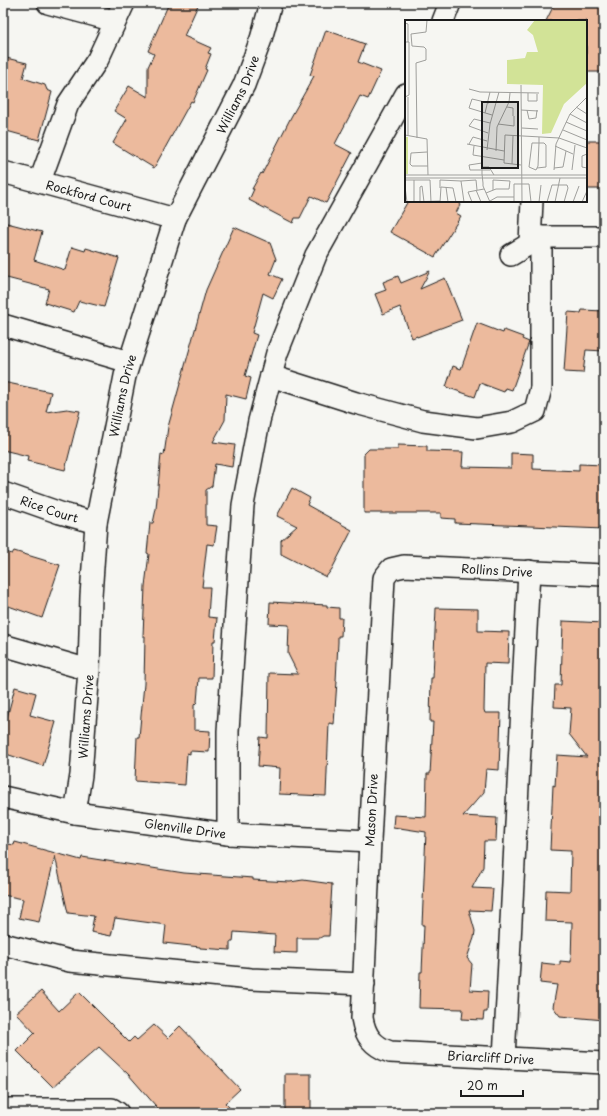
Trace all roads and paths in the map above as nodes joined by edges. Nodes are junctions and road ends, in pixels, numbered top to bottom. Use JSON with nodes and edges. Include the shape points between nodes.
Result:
{"nodes":[{"id":1,"x":48,"y":3,"type":"edge"},
{"id":2,"x":272,"y":3,"type":"edge"},
{"id":3,"x":450,"y":3,"type":"edge"},
{"id":4,"x":120,"y":12,"type":"edge"},
{"id":5,"x":443,"y":20,"type":"edge"},
{"id":6,"x":405,"y":96,"type":"edge"},
{"id":7,"x":3,"y":172,"type":"edge"},
{"id":8,"x":40,"y":182,"type":"junction"},
{"id":9,"x":532,"y":202,"type":"edge"},
{"id":10,"x":176,"y":219,"type":"junction"},
{"id":11,"x":604,"y":237,"type":"edge"},
{"id":12,"x":536,"y":240,"type":"junction"},
{"id":13,"x":511,"y":255,"type":"dead end"},
{"id":14,"x":3,"y":325,"type":"edge"},
{"id":15,"x":129,"y":362,"type":"junction"},
{"id":16,"x":271,"y":376,"type":"junction"},
{"id":17,"x":3,"y":492,"type":"edge"},
{"id":18,"x":96,"y":523,"type":"junction"},
{"id":19,"x":391,"y":569,"type":"joint"},
{"id":20,"x":529,"y":571,"type":"junction"},
{"id":21,"x":604,"y":575,"type":"edge"},
{"id":22,"x":3,"y":645,"type":"edge"},
{"id":23,"x":89,"y":670,"type":"junction"},
{"id":24,"x":3,"y":797,"type":"edge"},
{"id":25,"x":75,"y":813,"type":"junction"},
{"id":26,"x":228,"y":834,"type":"junction"},
{"id":27,"x":370,"y":841,"type":"junction"},
{"id":28,"x":3,"y":944,"type":"edge"},
{"id":29,"x":364,"y":984,"type":"junction"},
{"id":30,"x":379,"y":1048,"type":"joint"},
{"id":31,"x":504,"y":1058,"type":"junction"},
{"id":32,"x":604,"y":1064,"type":"edge"},
{"id":33,"x":3,"y":1110,"type":"edge"},
{"id":34,"x":118,"y":1113,"type":"edge"}],
"edges":[{"from":1,"to":4,"type":"street"},
{"from":2,"to":10,"type":"street","name":"Williams Drive","via":[[244,85]]},
{"from":3,"to":5,"type":"street"},
{"from":4,"to":8,"type":"street","via":[[98,59],[68,104]]},
{"from":6,"to":16,"type":"street","via":[[316,255],[277,354]]},
{"from":7,"to":8,"type":"street","name":"Rockford Court"},
{"from":8,"to":10,"type":"street","name":"Rockford Court"},
{"from":9,"to":12,"type":"street"},
{"from":10,"to":15,"type":"street","name":"Williams Drive"},
{"from":11,"to":12,"type":"street"},
{"from":12,"to":13,"type":"street"},
{"from":12,"to":16,"type":"street","via":[[541,388],[535,411],[512,422],[477,428],[423,421]]},
{"from":14,"to":15,"type":"street"},
{"from":15,"to":18,"type":"street","name":"Williams Drive"},
{"from":16,"to":26,"type":"street","via":[[242,504],[228,731]]},
{"from":17,"to":18,"type":"street","name":"Rice Court","via":[[60,514]]},
{"from":18,"to":23,"type":"street","name":"Williams Drive","via":[[90,596]]},
{"from":19,"to":20,"type":"street","name":"Rollins Drive","via":[[422,566]]},
{"from":19,"to":27,"type":"street","name":"Mason Drive","via":[[384,578],[382,591]]},
{"from":20,"to":21,"type":"street","name":"Rollins Drive"},
{"from":20,"to":31,"type":"street"},
{"from":22,"to":23,"type":"street"},
{"from":23,"to":25,"type":"street","name":"Williams Drive","via":[[81,775]]},
{"from":24,"to":25,"type":"street","name":"Glenville Drive"},
{"from":25,"to":26,"type":"street","name":"Glenville Drive"},
{"from":26,"to":27,"type":"street","name":"Glenville Drive"},
{"from":27,"to":29,"type":"street","name":"Mason Drive"},
{"from":28,"to":29,"type":"street","via":[[70,962],[252,979]]},
{"from":29,"to":30,"type":"street","name":"Mason Drive","via":[[364,1030]]},
{"from":30,"to":31,"type":"street","name":"Briarcliff Drive","via":[[390,1052]]},
{"from":31,"to":32,"type":"street","name":"Briarcliff Drive"},
{"from":33,"to":34,"type":"street","via":[[112,1110]]}]}
